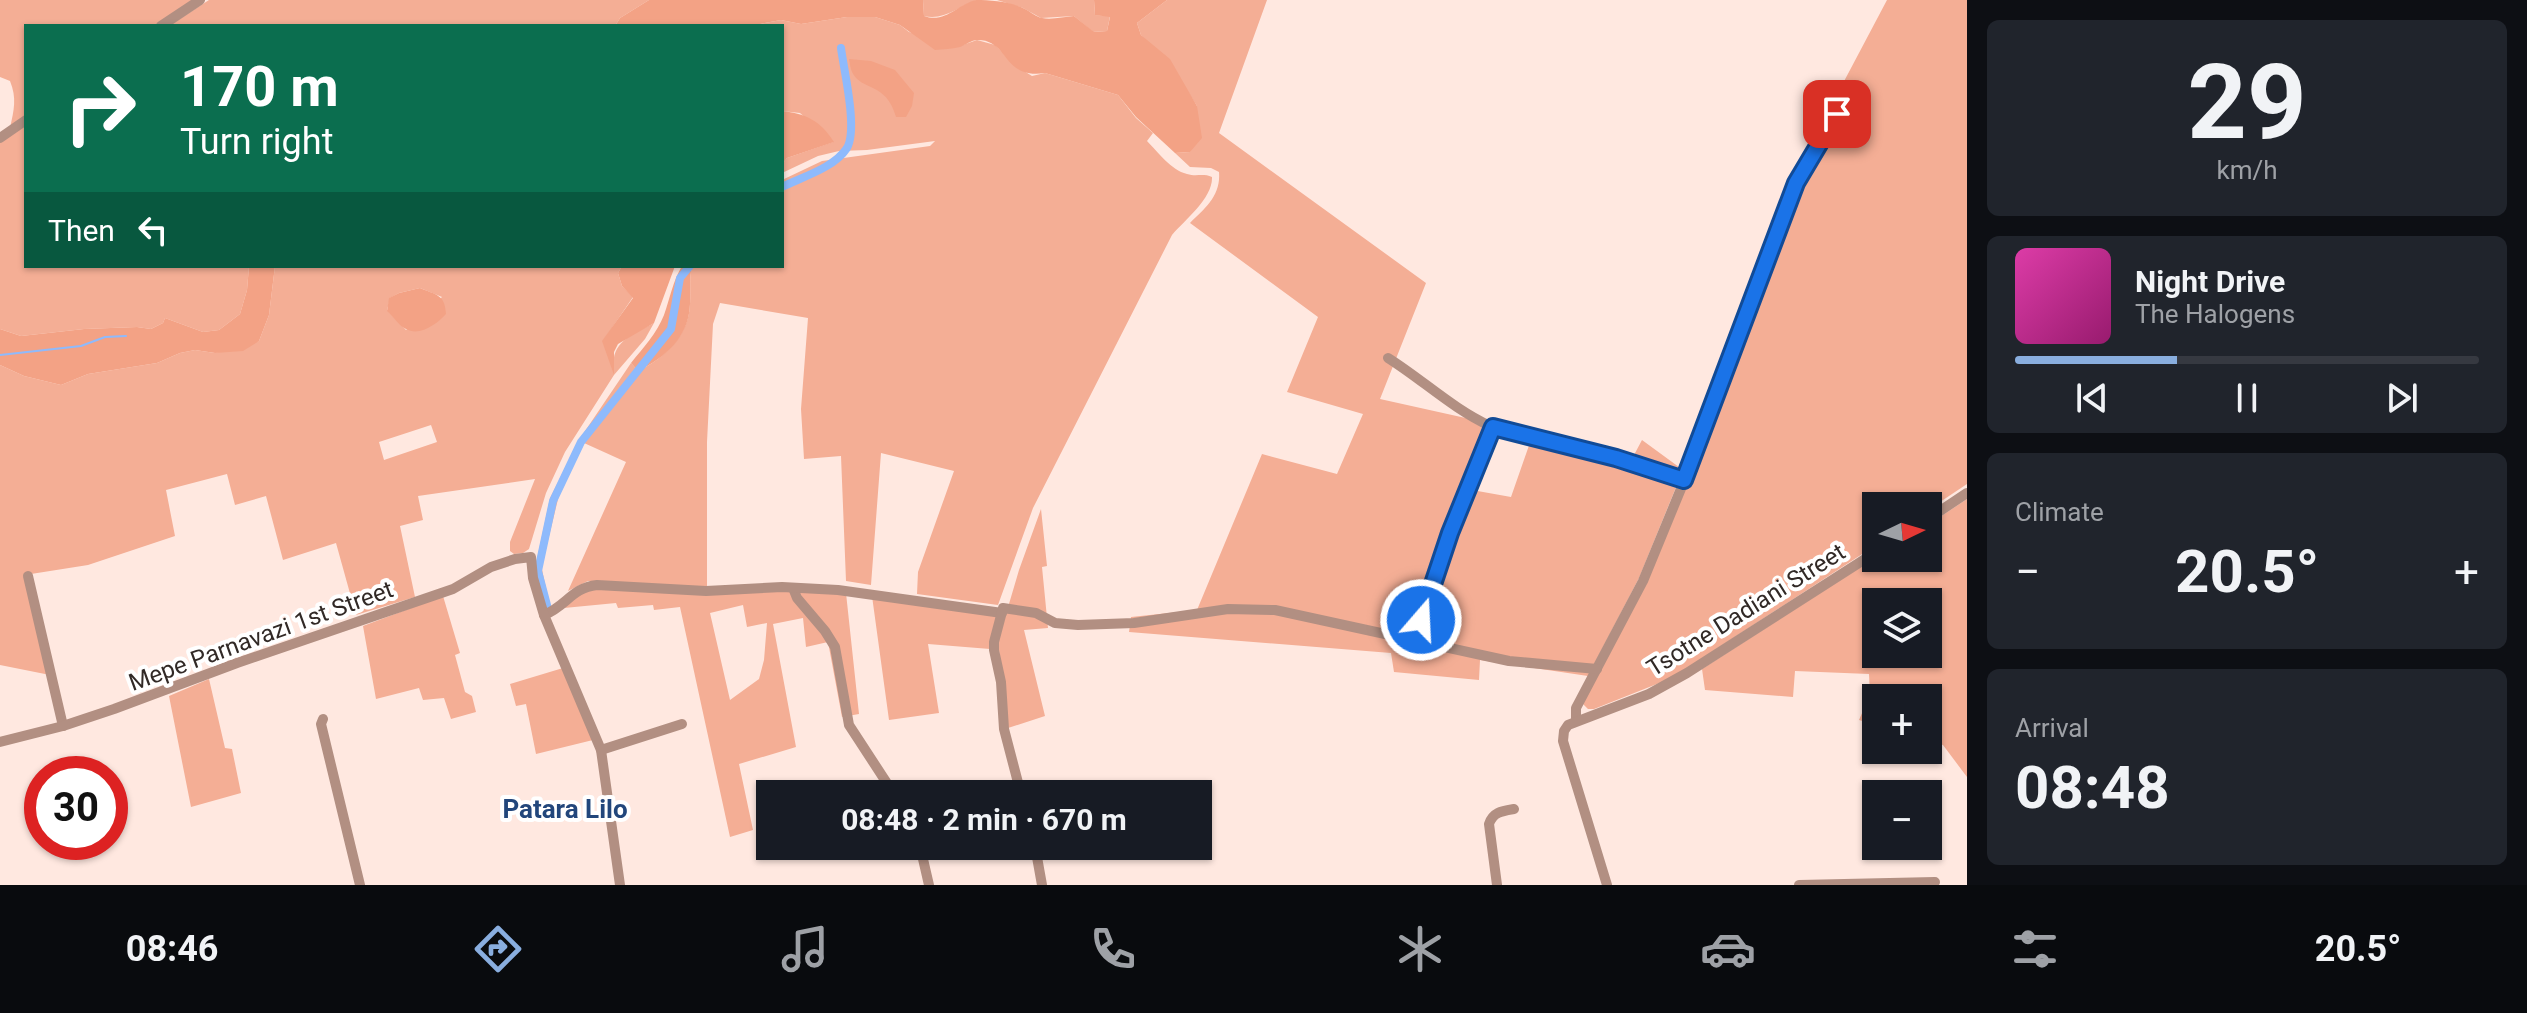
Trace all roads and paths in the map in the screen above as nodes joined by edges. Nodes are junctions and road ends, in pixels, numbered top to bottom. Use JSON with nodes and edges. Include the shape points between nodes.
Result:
{"nodes":[{"id":1,"x":200,"y":0,"type":"edge"},
{"id":2,"x":164,"y":24,"type":"edge"},
{"id":3,"x":1848,"y":99,"type":"dead end"},
{"id":4,"x":24,"y":121,"type":"edge"},
{"id":5,"x":0,"y":138,"type":"edge"},
{"id":6,"x":1388,"y":358,"type":"dead end"},
{"id":7,"x":1493,"y":427,"type":"junction"},
{"id":8,"x":1684,"y":480,"type":"junction"},
{"id":9,"x":1967,"y":493,"type":"edge"},
{"id":10,"x":1942,"y":510,"type":"edge"},
{"id":11,"x":1862,"y":561,"type":"edge"},
{"id":12,"x":28,"y":576,"type":"dead end"},
{"id":13,"x":793,"y":588,"type":"junction"},
{"id":14,"x":1002,"y":610,"type":"junction"},
{"id":15,"x":544,"y":615,"type":"junction"},
{"id":16,"x":1414,"y":639,"type":"junction"},
{"id":17,"x":1597,"y":669,"type":"junction"},
{"id":18,"x":323,"y":719,"type":"dead end"},
{"id":19,"x":1576,"y":721,"type":"junction"},
{"id":20,"x":682,"y":724,"type":"dead end"},
{"id":21,"x":63,"y":726,"type":"junction"},
{"id":22,"x":0,"y":742,"type":"edge"},
{"id":23,"x":601,"y":750,"type":"junction"},
{"id":24,"x":885,"y":780,"type":"edge"},
{"id":25,"x":1017,"y":780,"type":"edge"},
{"id":26,"x":1514,"y":809,"type":"dead end"},
{"id":27,"x":923,"y":860,"type":"edge"},
{"id":28,"x":1038,"y":860,"type":"edge"},
{"id":29,"x":1935,"y":882,"type":"dead end"},
{"id":30,"x":360,"y":885,"type":"edge"},
{"id":31,"x":620,"y":885,"type":"edge"},
{"id":32,"x":929,"y":885,"type":"edge"},
{"id":33,"x":1042,"y":885,"type":"edge"},
{"id":34,"x":1497,"y":885,"type":"edge"},
{"id":35,"x":1607,"y":885,"type":"edge"},
{"id":36,"x":1799,"y":885,"type":"edge"}],
"edges":[{"from":1,"to":2,"type":"street"},
{"from":3,"to":8,"type":"street","via":[[1796,183]]},
{"from":4,"to":5,"type":"street"},
{"from":6,"to":7,"type":"street","via":[[1452,405]]},
{"from":7,"to":8,"type":"street"},
{"from":7,"to":16,"type":"street"},
{"from":8,"to":17,"type":"street","via":[[1643,581]]},
{"from":9,"to":10,"type":"street"},
{"from":11,"to":19,"type":"street","name":"Tsotne Dadiani Street","via":[[1687,673],[1649,694]]},
{"from":12,"to":21,"type":"street"},
{"from":13,"to":14,"type":"street"},
{"from":13,"to":15,"type":"street","via":[[584,586],[560,609]]},
{"from":13,"to":24,"type":"street","via":[[835,647],[849,725]]},
{"from":14,"to":16,"type":"street","via":[[1078,625],[1262,609]]},
{"from":14,"to":25,"type":"street","via":[[994,650],[1004,729]]},
{"from":15,"to":21,"type":"street","name":"Mepe Parnavazi 1st Street","via":[[531,557],[515,559],[453,589]]},
{"from":15,"to":23,"type":"street"},
{"from":16,"to":17,"type":"street","via":[[1509,661]]},
{"from":17,"to":19,"type":"street","via":[[1576,708]]},
{"from":18,"to":30,"type":"street"},
{"from":19,"to":35,"type":"street","via":[[1564,731],[1563,741]]},
{"from":20,"to":23,"type":"street"},
{"from":21,"to":22,"type":"street","name":"Mepe Parnavazi 1st Street"},
{"from":23,"to":31,"type":"street"},
{"from":26,"to":34,"type":"street","via":[[1498,812],[1489,824]]},
{"from":27,"to":32,"type":"street"},
{"from":28,"to":33,"type":"street"},
{"from":29,"to":36,"type":"street"}]}
